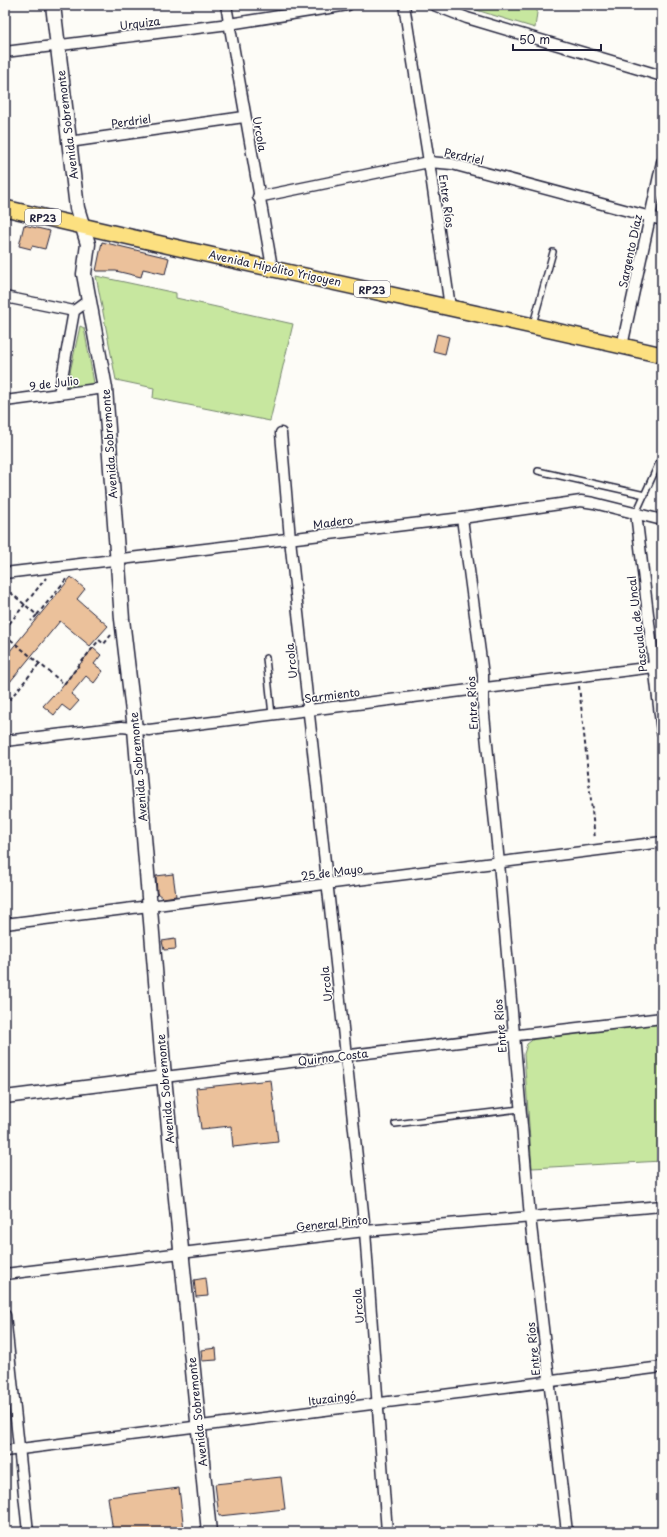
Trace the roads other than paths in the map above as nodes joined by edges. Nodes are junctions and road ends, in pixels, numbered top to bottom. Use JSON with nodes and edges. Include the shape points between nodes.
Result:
{"nodes":[{"id":1,"x":53,"y":5,"type":"edge"},
{"id":2,"x":226,"y":5,"type":"edge"},
{"id":3,"x":348,"y":5,"type":"edge"},
{"id":4,"x":404,"y":5,"type":"edge"},
{"id":5,"x":434,"y":5,"type":"edge"},
{"id":6,"x":229,"y":24,"type":"junction"},
{"id":7,"x":58,"y":46,"type":"junction"},
{"id":8,"x":5,"y":52,"type":"edge"},
{"id":9,"x":662,"y":76,"type":"edge"},
{"id":10,"x":244,"y":117,"type":"junction"},
{"id":11,"x":69,"y":142,"type":"junction"},
{"id":12,"x":429,"y":162,"type":"junction"},
{"id":13,"x":662,"y":162,"type":"edge"},
{"id":14,"x":258,"y":197,"type":"junction"},
{"id":15,"x":5,"y":208,"type":"edge"},
{"id":16,"x":650,"y":217,"type":"junction"},
{"id":17,"x":662,"y":220,"type":"edge"},
{"id":18,"x":82,"y":225,"type":"junction"},
{"id":19,"x":553,"y":252,"type":"dead end"},
{"id":20,"x":272,"y":267,"type":"junction"},
{"id":21,"x":5,"y":297,"type":"edge"},
{"id":22,"x":88,"y":300,"type":"junction"},
{"id":23,"x":450,"y":307,"type":"junction"},
{"id":24,"x":74,"y":311,"type":"junction"},
{"id":25,"x":532,"y":325,"type":"junction"},
{"id":26,"x":622,"y":346,"type":"junction"},
{"id":27,"x":662,"y":355,"type":"edge"},
{"id":28,"x":105,"y":388,"type":"junction"},
{"id":29,"x":59,"y":394,"type":"junction"},
{"id":30,"x":5,"y":401,"type":"edge"},
{"id":31,"x":281,"y":433,"type":"dead end"},
{"id":32,"x":662,"y":456,"type":"edge"},
{"id":33,"x":538,"y":470,"type":"dead end"},
{"id":34,"x":645,"y":495,"type":"junction"},
{"id":35,"x":636,"y":513,"type":"junction"},
{"id":36,"x":462,"y":518,"type":"junction"},
{"id":37,"x":662,"y":520,"type":"edge"},
{"id":38,"x":290,"y":539,"type":"junction"},
{"id":39,"x":118,"y":559,"type":"junction"},
{"id":40,"x":5,"y":573,"type":"edge"},
{"id":41,"x":266,"y":658,"type":"dead end"},
{"id":42,"x":658,"y":667,"type":"edge"},
{"id":43,"x":483,"y":688,"type":"junction"},
{"id":44,"x":308,"y":710,"type":"junction"},
{"id":45,"x":272,"y":715,"type":"junction"},
{"id":46,"x":135,"y":729,"type":"junction"},
{"id":47,"x":662,"y":732,"type":"edge"},
{"id":48,"x":5,"y":741,"type":"edge"},
{"id":49,"x":662,"y":842,"type":"edge"},
{"id":50,"x":499,"y":863,"type":"junction"},
{"id":51,"x":327,"y":884,"type":"junction"},
{"id":52,"x":150,"y":907,"type":"junction"},
{"id":53,"x":5,"y":924,"type":"edge"},
{"id":54,"x":662,"y":1018,"type":"edge"},
{"id":55,"x":513,"y":1036,"type":"junction"},
{"id":56,"x":346,"y":1056,"type":"junction"},
{"id":57,"x":164,"y":1077,"type":"junction"},
{"id":58,"x":5,"y":1097,"type":"edge"},
{"id":59,"x":520,"y":1109,"type":"junction"},
{"id":60,"x":395,"y":1124,"type":"dead end"},
{"id":61,"x":662,"y":1206,"type":"edge"},
{"id":62,"x":530,"y":1218,"type":"junction"},
{"id":63,"x":365,"y":1231,"type":"junction"},
{"id":64,"x":181,"y":1252,"type":"junction"},
{"id":65,"x":5,"y":1274,"type":"edge"},
{"id":66,"x":5,"y":1316,"type":"edge"},
{"id":67,"x":662,"y":1367,"type":"edge"},
{"id":68,"x":549,"y":1382,"type":"junction"},
{"id":69,"x":378,"y":1404,"type":"junction"},
{"id":70,"x":198,"y":1427,"type":"junction"},
{"id":71,"x":19,"y":1449,"type":"junction"},
{"id":72,"x":5,"y":1450,"type":"edge"},
{"id":73,"x":28,"y":1532,"type":"edge"},
{"id":74,"x":208,"y":1532,"type":"edge"},
{"id":75,"x":387,"y":1532,"type":"edge"},
{"id":76,"x":567,"y":1532,"type":"edge"}],
"edges":[{"from":1,"to":7,"type":"main road","name":"Avenida Sobremonte"},
{"from":2,"to":6,"type":"street","name":"Urcola"},
{"from":3,"to":6,"type":"street","name":"Urquiza"},
{"from":4,"to":12,"type":"street","name":"Entre Ríos"},
{"from":5,"to":9,"type":"street","via":[[467,18]]},
{"from":6,"to":7,"type":"street","name":"Urquiza"},
{"from":6,"to":10,"type":"street","name":"Urcola"},
{"from":7,"to":8,"type":"street","name":"Urquiza"},
{"from":7,"to":11,"type":"main road","name":"Avenida Sobremonte"},
{"from":10,"to":11,"type":"street","name":"Perdriel"},
{"from":10,"to":14,"type":"street","name":"Urcola"},
{"from":11,"to":18,"type":"main road","name":"Avenida Sobremonte","via":[[77,208]]},
{"from":12,"to":14,"type":"street","name":"Perdriel"},
{"from":12,"to":16,"type":"street","name":"Perdriel","via":[[452,164]]},
{"from":12,"to":23,"type":"street","name":"Entre Ríos"},
{"from":13,"to":16,"type":"street","name":"Sargento Díaz"},
{"from":14,"to":20,"type":"street","name":"Urcola"},
{"from":15,"to":18,"type":"main road","name":"Avenida Hipólito Yrigoyen","number":"RP23"},
{"from":16,"to":17,"type":"street","name":"Perdriel"},
{"from":16,"to":26,"type":"street","name":"Sargento Díaz"},
{"from":18,"to":20,"type":"main road","name":"Avenida Hipólito Yrigoyen","number":"RP23","via":[[121,236]]},
{"from":18,"to":22,"type":"main road","name":"Avenida Sobremonte","via":[[88,244],[84,274]]},
{"from":19,"to":25,"type":"lane"},
{"from":20,"to":23,"type":"main road","name":"Avenida Hipólito Yrigoyen","number":"RP23"},
{"from":21,"to":24,"type":"street"},
{"from":22,"to":24,"type":"street"},
{"from":22,"to":28,"type":"main road","name":"Avenida Sobremonte"},
{"from":23,"to":25,"type":"main road","name":"Avenida Hipólito Yrigoyen","number":"RP23"},
{"from":24,"to":29,"type":"street"},
{"from":25,"to":26,"type":"main road","name":"Avenida Hipólito Yrigoyen","number":"RP23"},
{"from":26,"to":27,"type":"main road","name":"Avenida Hipólito Yrigoyen","number":"RP23"},
{"from":28,"to":29,"type":"street","name":"9 de Julio"},
{"from":28,"to":39,"type":"main road","name":"Avenida Sobremonte"},
{"from":29,"to":30,"type":"street","name":"9 de Julio"},
{"from":31,"to":38,"type":"street","name":"Urcola"},
{"from":32,"to":34,"type":"lane"},
{"from":33,"to":34,"type":"lane"},
{"from":34,"to":35,"type":"lane"},
{"from":35,"to":36,"type":"street","name":"Madero","via":[[581,501]]},
{"from":35,"to":37,"type":"street","name":"Madero"},
{"from":35,"to":42,"type":"street","name":"Pascuala de Uncal"},
{"from":36,"to":38,"type":"street","name":"Madero"},
{"from":36,"to":43,"type":"street","name":"Entre Ríos"},
{"from":38,"to":39,"type":"street","name":"Madero"},
{"from":38,"to":44,"type":"street","name":"Urcola"},
{"from":39,"to":40,"type":"street","name":"Madero"},
{"from":39,"to":46,"type":"main road","name":"Avenida Sobremonte"},
{"from":41,"to":45,"type":"lane"},
{"from":42,"to":43,"type":"street","name":"Sarmiento"},
{"from":42,"to":47,"type":"street","name":"Pascuala de Uncal"},
{"from":43,"to":44,"type":"street","name":"Sarmiento"},
{"from":43,"to":50,"type":"street","name":"Entre Ríos"},
{"from":44,"to":45,"type":"street","name":"Sarmiento"},
{"from":44,"to":51,"type":"street","name":"Urcola"},
{"from":45,"to":46,"type":"street","name":"Sarmiento","via":[[148,730]]},
{"from":46,"to":48,"type":"street","name":"Sarmiento","via":[[122,726]]},
{"from":46,"to":52,"type":"main road","name":"Avenida Sobremonte"},
{"from":49,"to":50,"type":"street","name":"25 de Mayo"},
{"from":50,"to":51,"type":"street","name":"25 de Mayo"},
{"from":50,"to":55,"type":"street","name":"Entre Ríos"},
{"from":51,"to":52,"type":"street","name":"25 de Mayo"},
{"from":51,"to":56,"type":"street","name":"Urcola"},
{"from":52,"to":53,"type":"street","name":"25 de Mayo"},
{"from":52,"to":57,"type":"main road","name":"Avenida Sobremonte"},
{"from":54,"to":55,"type":"street","name":"Quirno Costa"},
{"from":55,"to":56,"type":"street","name":"Quirno Costa"},
{"from":55,"to":59,"type":"street","name":"Entre Ríos"},
{"from":56,"to":57,"type":"street","name":"Quirno Costa"},
{"from":56,"to":63,"type":"street","name":"Urcola"},
{"from":57,"to":58,"type":"street","name":"Quirno Costa"},
{"from":57,"to":64,"type":"main road","name":"Avenida Sobremonte"},
{"from":59,"to":60,"type":"lane"},
{"from":59,"to":62,"type":"street","name":"Entre Ríos"},
{"from":61,"to":62,"type":"street","name":"General Pinto"},
{"from":62,"to":63,"type":"street","name":"General Pinto"},
{"from":62,"to":68,"type":"street","name":"Entre Ríos"},
{"from":63,"to":64,"type":"street","name":"General Pinto"},
{"from":63,"to":69,"type":"street","name":"Urcola"},
{"from":64,"to":65,"type":"street","name":"General Pinto"},
{"from":64,"to":70,"type":"main road","name":"Avenida Sobremonte"},
{"from":66,"to":71,"type":"street"},
{"from":67,"to":68,"type":"street","name":"Ituzaingó"},
{"from":68,"to":69,"type":"street","name":"Ituzaingó"},
{"from":68,"to":76,"type":"street","name":"Entre Ríos"},
{"from":69,"to":70,"type":"street","name":"Ituzaingó"},
{"from":69,"to":75,"type":"street","name":"Urcola"},
{"from":70,"to":71,"type":"street","name":"Ituzaingó"},
{"from":70,"to":74,"type":"main road","name":"Avenida Sobremonte"},
{"from":71,"to":72,"type":"street","name":"Ituzaingó"},
{"from":71,"to":73,"type":"street"}]}
